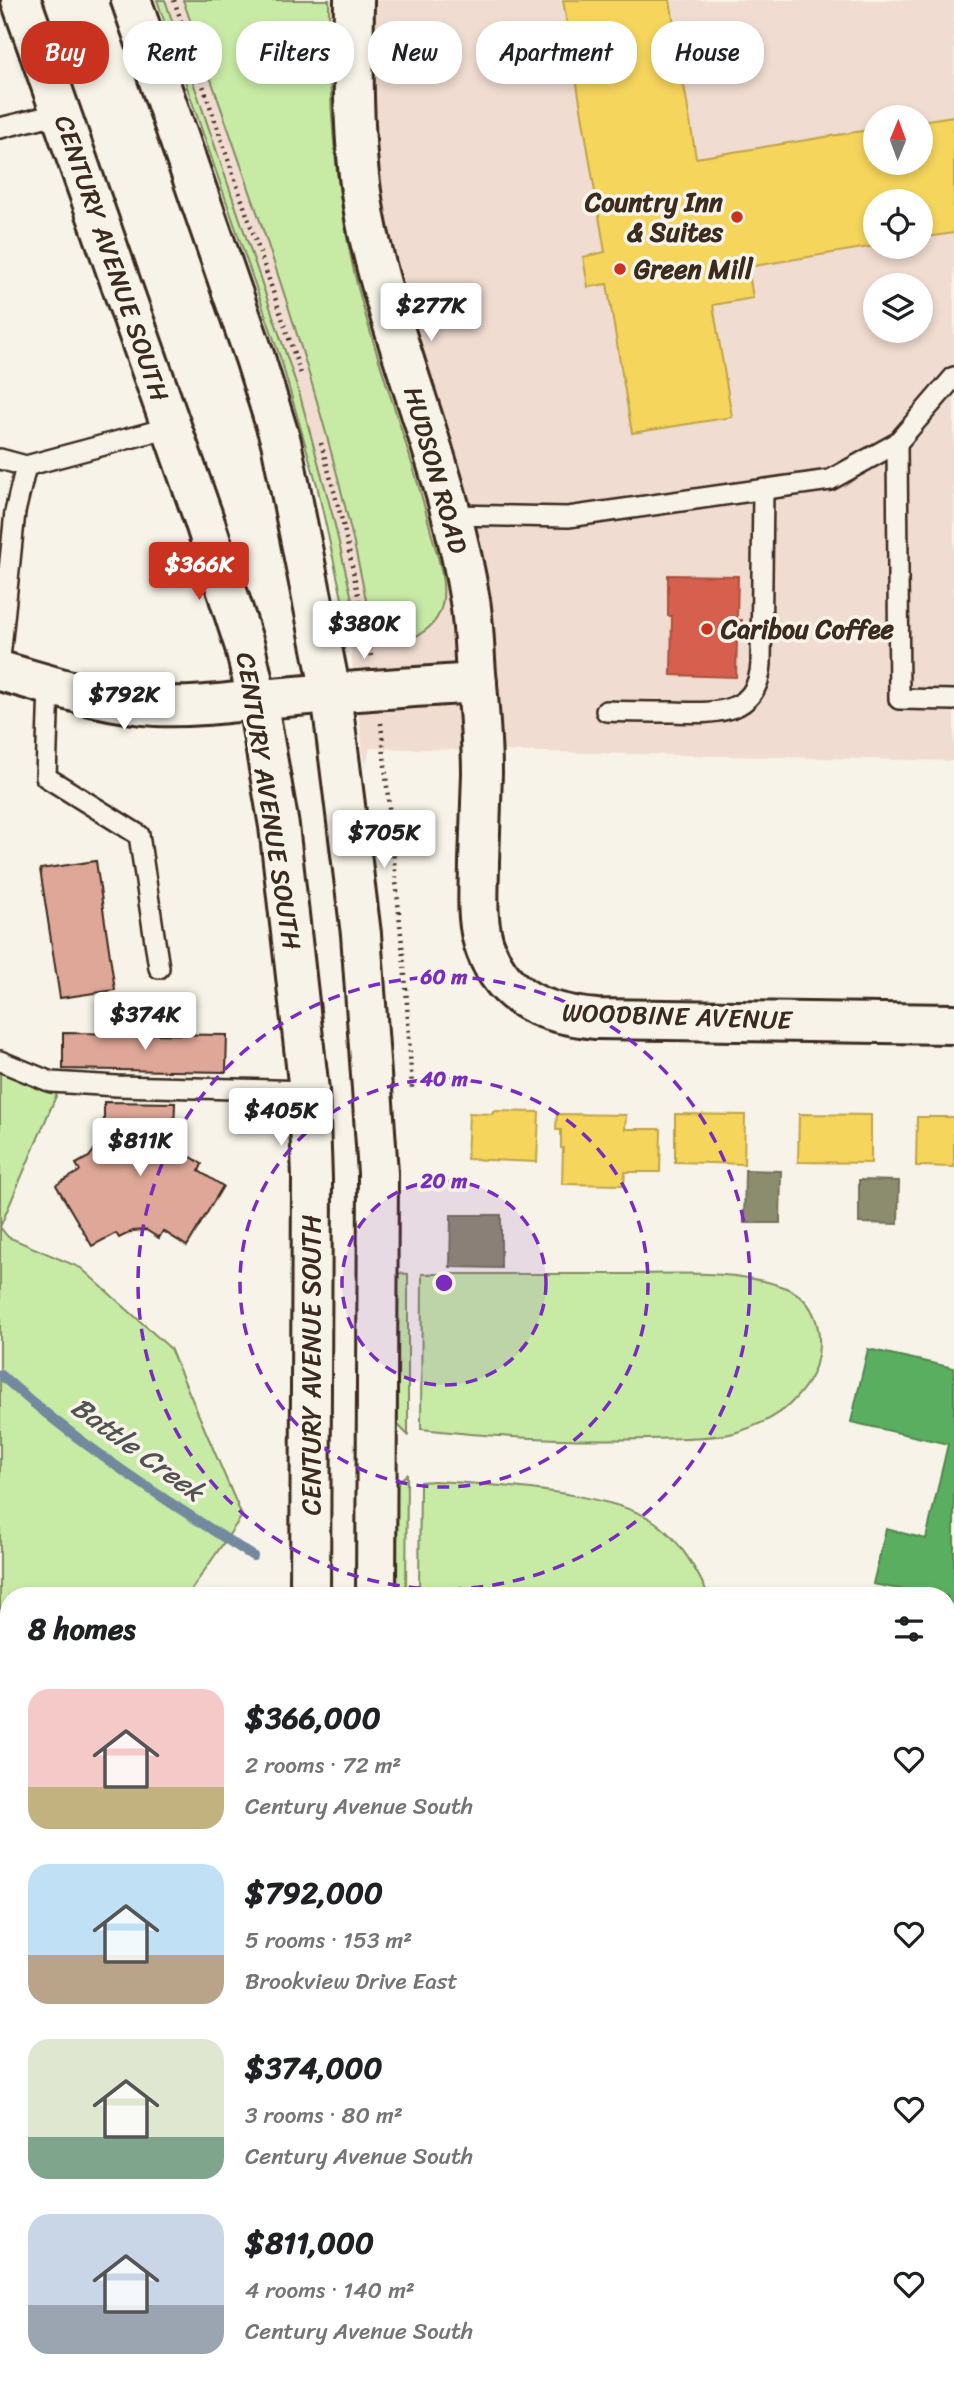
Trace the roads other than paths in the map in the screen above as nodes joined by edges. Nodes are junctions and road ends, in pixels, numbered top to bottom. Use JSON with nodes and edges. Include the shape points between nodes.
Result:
{"nodes":[{"id":1,"x":21,"y":0,"type":"edge"},
{"id":2,"x":131,"y":0,"type":"edge"},
{"id":3,"x":354,"y":0,"type":"edge"},
{"id":4,"x":61,"y":113,"type":"junction"},
{"id":5,"x":0,"y":128,"type":"edge"},
{"id":6,"x":954,"y":377,"type":"edge"},
{"id":7,"x":171,"y":427,"type":"junction"},
{"id":8,"x":897,"y":443,"type":"junction"},
{"id":9,"x":0,"y":459,"type":"edge"},
{"id":10,"x":26,"y":466,"type":"junction"},
{"id":11,"x":763,"y":490,"type":"junction"},
{"id":12,"x":452,"y":515,"type":"junction"},
{"id":13,"x":0,"y":658,"type":"edge"},
{"id":14,"x":0,"y":671,"type":"edge"},
{"id":15,"x":477,"y":683,"type":"junction"},
{"id":16,"x":49,"y":685,"type":"junction"},
{"id":17,"x":331,"y":693,"type":"junction"},
{"id":18,"x":257,"y":699,"type":"junction"},
{"id":19,"x":954,"y":700,"type":"edge"},
{"id":20,"x":606,"y":711,"type":"dead end"},
{"id":21,"x":159,"y":968,"type":"dead end"},
{"id":22,"x":954,"y":1024,"type":"edge"},
{"id":23,"x":0,"y":1061,"type":"edge"},
{"id":24,"x":309,"y":1091,"type":"junction"},
{"id":25,"x":310,"y":1587,"type":"edge"},
{"id":26,"x":376,"y":1587,"type":"edge"}],
"edges":[{"from":1,"to":4,"type":"main road","name":"CENTURY AVENUE SOUTH"},
{"from":2,"to":17,"type":"main road","via":[[281,442]]},
{"from":3,"to":12,"type":"main road","name":"HUDSON ROAD","via":[[354,103],[368,231]]},
{"from":4,"to":5,"type":"lane"},
{"from":4,"to":7,"type":"main road","name":"CENTURY AVENUE SOUTH"},
{"from":6,"to":8,"type":"lane"},
{"from":7,"to":10,"type":"lane"},
{"from":7,"to":18,"type":"main road","name":"CENTURY AVENUE SOUTH","via":[[245,648]]},
{"from":8,"to":11,"type":"lane","via":[[830,480]]},
{"from":8,"to":19,"type":"lane","via":[[899,699]]},
{"from":9,"to":10,"type":"lane"},
{"from":10,"to":13,"type":"lane","via":[[15,512]]},
{"from":11,"to":12,"type":"lane","via":[[568,517]]},
{"from":11,"to":20,"type":"lane","via":[[761,664],[753,691],[736,707],[711,713]]},
{"from":12,"to":15,"type":"main road","name":"HUDSON ROAD","via":[[470,603]]},
{"from":14,"to":16,"type":"main road"},
{"from":15,"to":17,"type":"main road"},
{"from":15,"to":22,"type":"main road","name":"WOODBINE AVENUE","via":[[482,749],[481,930],[495,969],[528,1002],[558,1013],[596,1018]]},
{"from":16,"to":18,"type":"main road","via":[[155,706]]},
{"from":16,"to":21,"type":"lane","via":[[46,777],[139,835]]},
{"from":17,"to":18,"type":"main road"},
{"from":17,"to":26,"type":"main road","via":[[361,934],[378,1172]]},
{"from":18,"to":24,"type":"main road","name":"CENTURY AVENUE SOUTH","via":[[279,826]]},
{"from":23,"to":24,"type":"lane","via":[[51,1082]]},
{"from":24,"to":25,"type":"main road","name":"CENTURY AVENUE SOUTH"}]}
